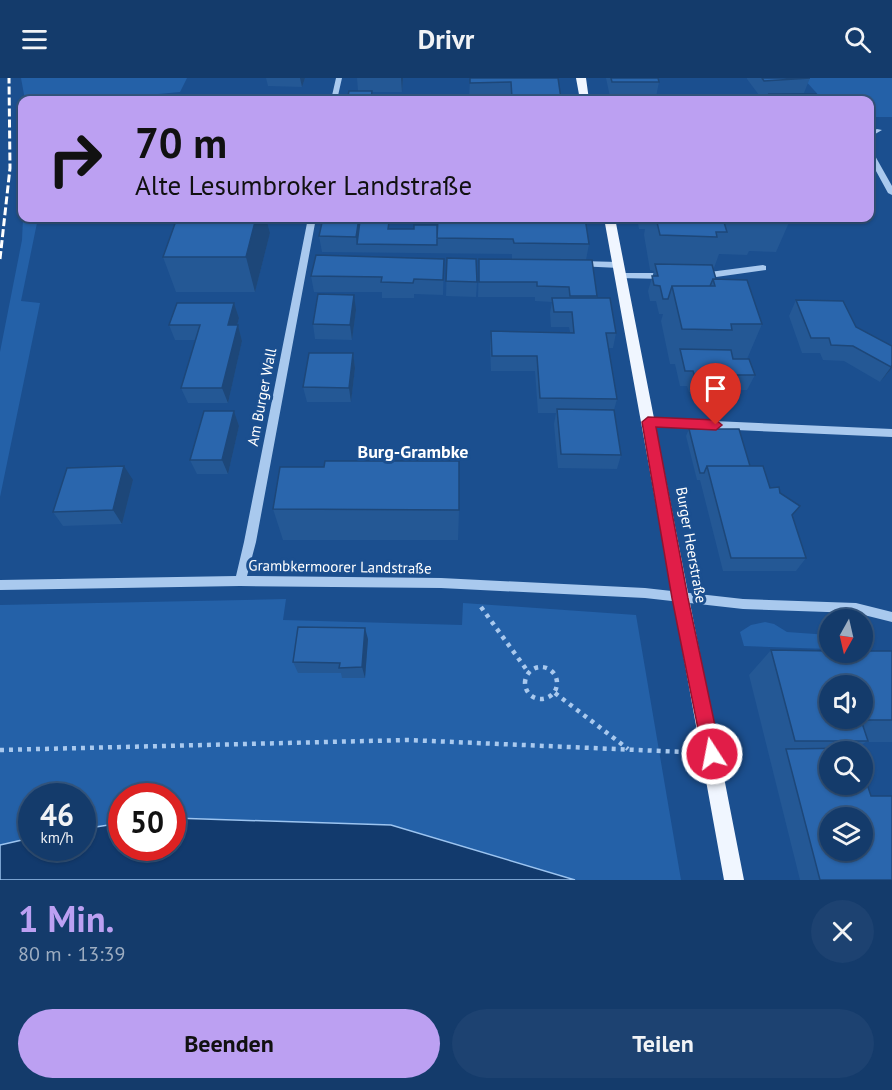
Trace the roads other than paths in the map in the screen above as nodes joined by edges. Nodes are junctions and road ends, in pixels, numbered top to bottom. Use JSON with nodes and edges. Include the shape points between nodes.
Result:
{"nodes":[{"id":1,"x":339,"y":78,"type":"edge"},
{"id":2,"x":581,"y":78,"type":"edge"},
{"id":3,"x":335,"y":96,"type":"edge"},
{"id":4,"x":584,"y":96,"type":"edge"},
{"id":5,"x":879,"y":130,"type":"dead end"},
{"id":6,"x":874,"y":133,"type":"edge"},
{"id":7,"x":874,"y":161,"type":"edge"},
{"id":8,"x":892,"y":193,"type":"edge"},
{"id":9,"x":311,"y":222,"type":"edge"},
{"id":10,"x":610,"y":222,"type":"edge"},
{"id":11,"x":303,"y":261,"type":"junction"},
{"id":12,"x":315,"y":261,"type":"edge"},
{"id":13,"x":576,"y":264,"type":"edge"},
{"id":14,"x":764,"y":268,"type":"dead end"},
{"id":15,"x":620,"y":270,"type":"junction"},
{"id":16,"x":676,"y":276,"type":"edge"},
{"id":17,"x":687,"y":276,"type":"edge"},
{"id":18,"x":648,"y":422,"type":"junction"},
{"id":19,"x":892,"y":433,"type":"edge"},
{"id":20,"x":240,"y":581,"type":"junction"},
{"id":21,"x":0,"y":585,"type":"edge"},
{"id":22,"x":680,"y":598,"type":"junction"},
{"id":23,"x":892,"y":617,"type":"edge"},
{"id":24,"x":734,"y":880,"type":"edge"}],
"edges":[{"from":1,"to":3,"type":"street"},
{"from":2,"to":4,"type":"main road"},
{"from":5,"to":6,"type":"street"},
{"from":7,"to":8,"type":"street"},
{"from":9,"to":11,"type":"street","name":"Am Burger Wall"},
{"from":10,"to":15,"type":"main road","name":"Burger Heerstraße"},
{"from":11,"to":12,"type":"street"},
{"from":11,"to":20,"type":"street","name":"Am Burger Wall"},
{"from":13,"to":15,"type":"street"},
{"from":14,"to":17,"type":"street"},
{"from":15,"to":16,"type":"street"},
{"from":15,"to":18,"type":"main road","name":"Burger Heerstraße"},
{"from":18,"to":19,"type":"street"},
{"from":18,"to":22,"type":"main road","name":"Burger Heerstraße"},
{"from":20,"to":21,"type":"street","name":"Grambkermoorer Landstraße"},
{"from":20,"to":22,"type":"street","name":"Grambkermoorer Landstraße","via":[[460,584]]},
{"from":22,"to":23,"type":"street","name":"Grambkermoorer Landstraße","via":[[855,608]]},
{"from":22,"to":24,"type":"main road","name":"Burger Heerstraße"}]}
